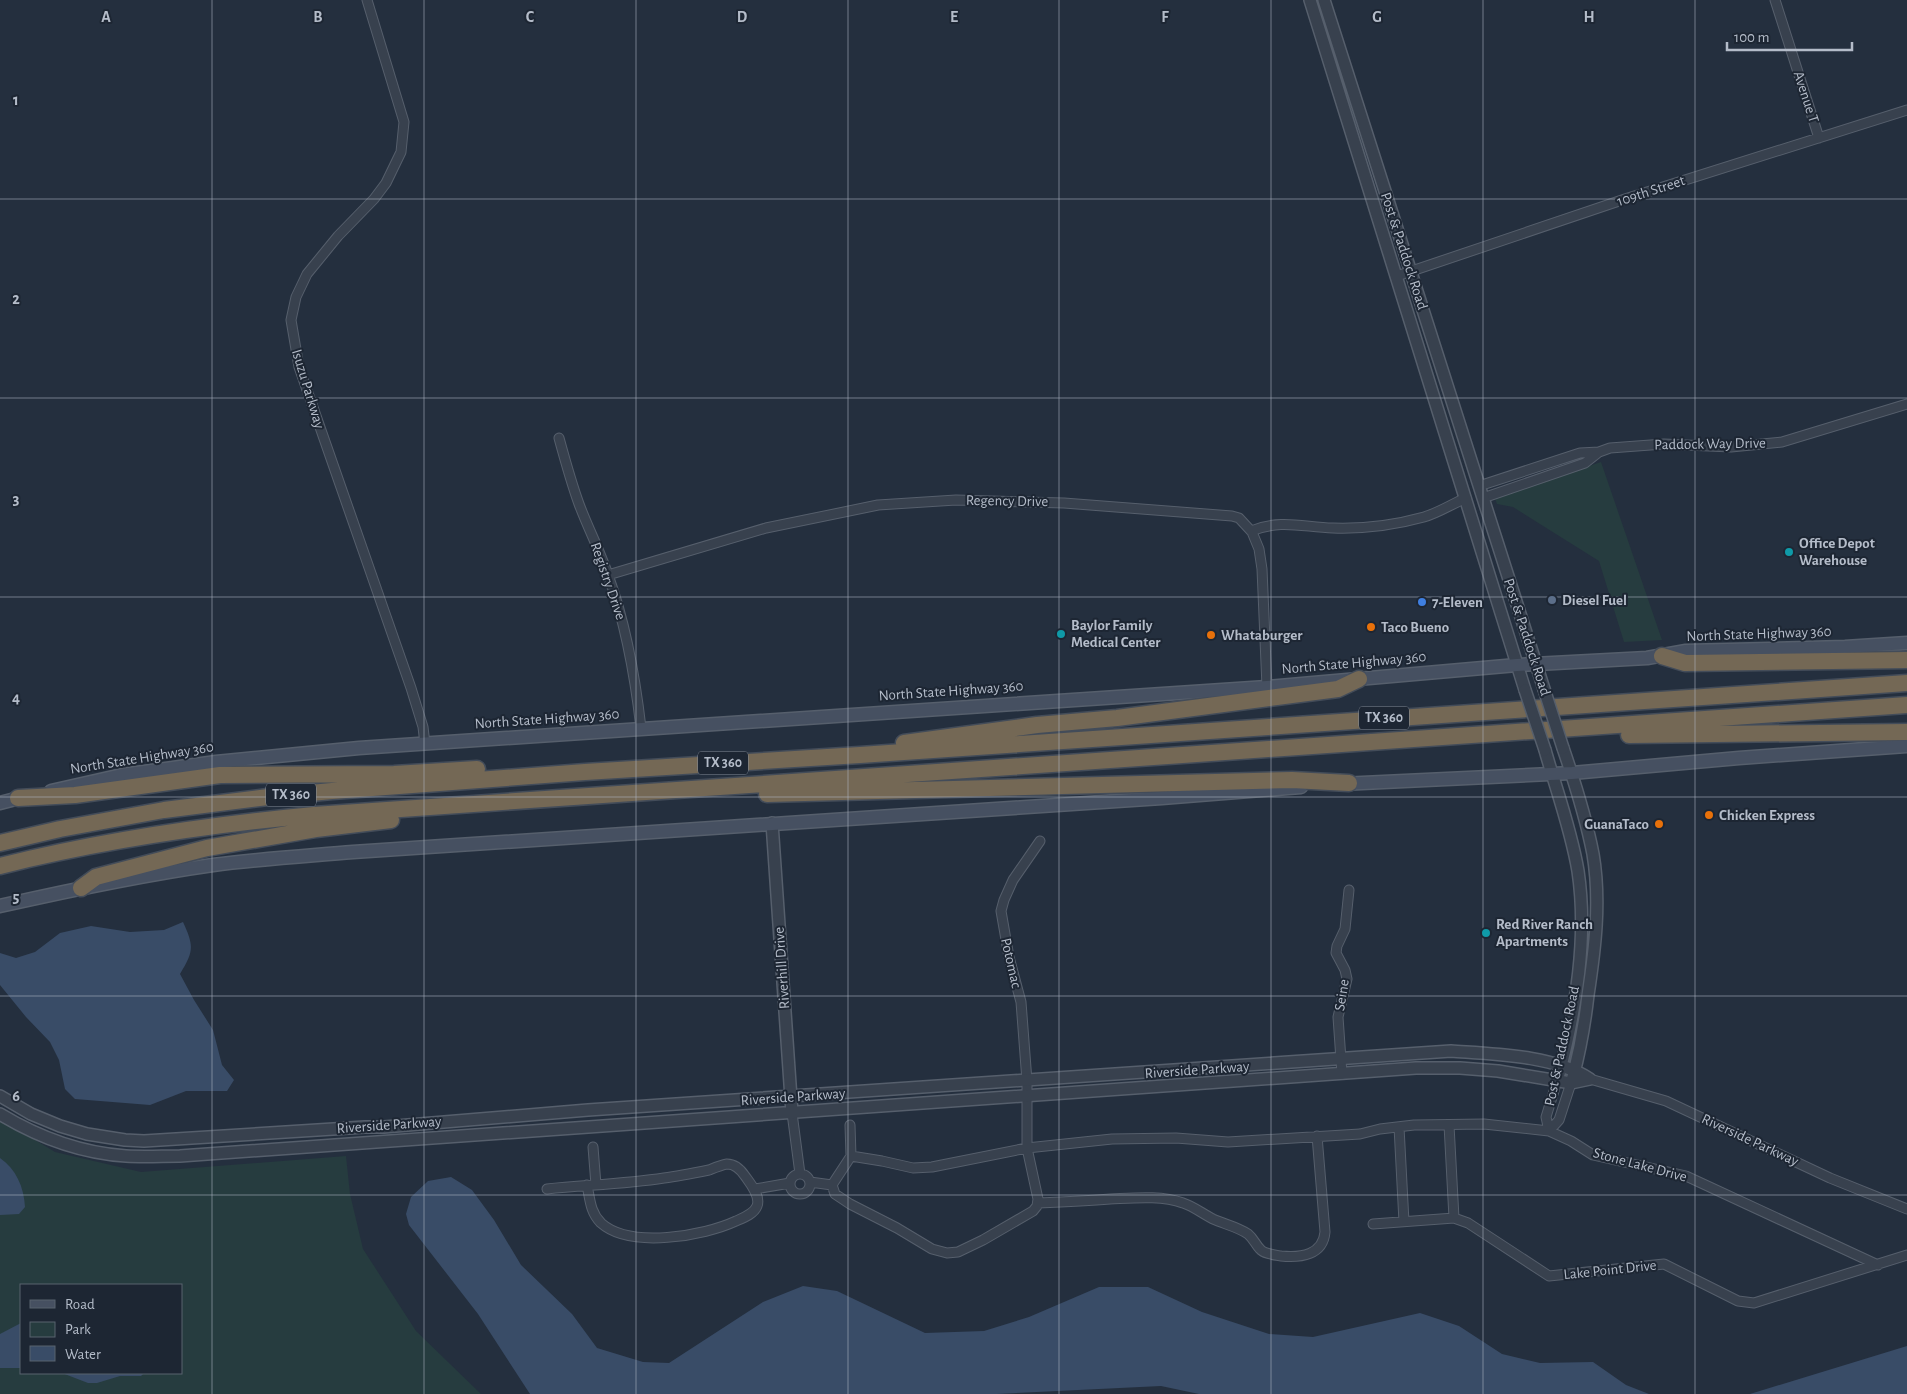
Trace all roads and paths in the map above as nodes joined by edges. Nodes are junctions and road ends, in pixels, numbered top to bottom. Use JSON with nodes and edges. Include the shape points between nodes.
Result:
{"nodes":[{"id":1,"x":367,"y":0,"type":"edge"},
{"id":2,"x":1310,"y":0,"type":"edge"},
{"id":3,"x":1324,"y":0,"type":"edge"},
{"id":4,"x":1774,"y":0,"type":"edge"},
{"id":5,"x":1348,"y":74,"type":"junction"},
{"id":6,"x":1335,"y":78,"type":"junction"},
{"id":7,"x":1907,"y":110,"type":"edge"},
{"id":8,"x":1819,"y":138,"type":"junction"},
{"id":9,"x":1410,"y":271,"type":"junction"},
{"id":10,"x":1397,"y":276,"type":"junction"},
{"id":11,"x":1907,"y":404,"type":"edge"},
{"id":12,"x":559,"y":438,"type":"dead end"},
{"id":13,"x":1599,"y":452,"type":"junction"},
{"id":14,"x":1479,"y":486,"type":"junction"},
{"id":15,"x":1466,"y":498,"type":"junction"},
{"id":16,"x":1483,"y":498,"type":"junction"},
{"id":17,"x":1251,"y":530,"type":"junction"},
{"id":18,"x":608,"y":575,"type":"junction"},
{"id":19,"x":1907,"y":643,"type":"edge"},
{"id":20,"x":1662,"y":656,"type":"junction"},
{"id":21,"x":1907,"y":660,"type":"edge"},
{"id":22,"x":1537,"y":664,"type":"junction"},
{"id":23,"x":1517,"y":665,"type":"junction"},
{"id":24,"x":1359,"y":679,"type":"junction"},
{"id":25,"x":1907,"y":683,"type":"edge"},
{"id":26,"x":1267,"y":687,"type":"junction"},
{"id":27,"x":1907,"y":706,"type":"edge"},
{"id":28,"x":641,"y":728,"type":"junction"},
{"id":29,"x":1576,"y":729,"type":"junction"},
{"id":30,"x":1907,"y":732,"type":"edge"},
{"id":31,"x":425,"y":744,"type":"junction"},
{"id":32,"x":1907,"y":746,"type":"edge"},
{"id":33,"x":860,"y":755,"type":"junction"},
{"id":34,"x":585,"y":772,"type":"junction"},
{"id":35,"x":1572,"y":773,"type":"junction"},
{"id":36,"x":1552,"y":775,"type":"junction"},
{"id":37,"x":1349,"y":783,"type":"junction"},
{"id":38,"x":665,"y":790,"type":"junction"},
{"id":39,"x":568,"y":796,"type":"junction"},
{"id":40,"x":18,"y":798,"type":"junction"},
{"id":41,"x":0,"y":803,"type":"edge"},
{"id":42,"x":772,"y":823,"type":"junction"},
{"id":43,"x":1040,"y":841,"type":"dead end"},
{"id":44,"x":0,"y":842,"type":"edge"},
{"id":45,"x":0,"y":866,"type":"edge"},
{"id":46,"x":81,"y":888,"type":"junction"},
{"id":47,"x":1349,"y":890,"type":"dead end"},
{"id":48,"x":0,"y":906,"type":"edge"},
{"id":49,"x":1596,"y":919,"type":"junction"},
{"id":50,"x":1581,"y":923,"type":"junction"},
{"id":51,"x":1340,"y":1060,"type":"junction"},
{"id":52,"x":1561,"y":1066,"type":"junction"},
{"id":53,"x":1575,"y":1069,"type":"junction"},
{"id":54,"x":1342,"y":1074,"type":"junction"},
{"id":55,"x":1590,"y":1078,"type":"junction"},
{"id":56,"x":1557,"y":1080,"type":"junction"},
{"id":57,"x":1027,"y":1081,"type":"junction"},
{"id":58,"x":1571,"y":1083,"type":"junction"},
{"id":59,"x":0,"y":1096,"type":"edge"},
{"id":60,"x":1027,"y":1096,"type":"junction"},
{"id":61,"x":791,"y":1097,"type":"junction"},
{"id":62,"x":0,"y":1114,"type":"edge"},
{"id":63,"x":792,"y":1114,"type":"junction"},
{"id":64,"x":850,"y":1125,"type":"dead end"},
{"id":65,"x":1449,"y":1125,"type":"junction"},
{"id":66,"x":365,"y":1127,"type":"junction"},
{"id":67,"x":1399,"y":1127,"type":"junction"},
{"id":68,"x":1549,"y":1131,"type":"junction"},
{"id":69,"x":1318,"y":1136,"type":"junction"},
{"id":70,"x":366,"y":1141,"type":"junction"},
{"id":71,"x":593,"y":1147,"type":"dead end"},
{"id":72,"x":1027,"y":1148,"type":"junction"},
{"id":73,"x":851,"y":1156,"type":"junction"},
{"id":74,"x":800,"y":1174,"type":"junction"},
{"id":75,"x":810,"y":1182,"type":"junction"},
{"id":76,"x":790,"y":1183,"type":"junction"},
{"id":77,"x":592,"y":1185,"type":"junction"},
{"id":78,"x":832,"y":1185,"type":"junction"},
{"id":79,"x":547,"y":1189,"type":"dead end"},
{"id":80,"x":755,"y":1190,"type":"junction"},
{"id":81,"x":1038,"y":1203,"type":"junction"},
{"id":82,"x":1907,"y":1209,"type":"edge"},
{"id":83,"x":1454,"y":1218,"type":"junction"},
{"id":84,"x":1404,"y":1222,"type":"junction"},
{"id":85,"x":1373,"y":1224,"type":"dead end"},
{"id":86,"x":1907,"y":1256,"type":"edge"},
{"id":87,"x":1878,"y":1265,"type":"junction"}],
"edges":[{"from":1,"to":31,"type":"street","name":"Isuzu Parkway","via":[[404,122],[401,152],[378,194],[307,274],[296,297],[291,320],[299,367],[410,688]]},
{"from":2,"to":6,"type":"street","name":"Post & Paddock Road"},
{"from":3,"to":5,"type":"street","name":"Post & Paddock Road"},
{"from":4,"to":8,"type":"street","name":"Avenue T"},
{"from":5,"to":6,"type":"street"},
{"from":5,"to":9,"type":"street","name":"Post & Paddock Road"},
{"from":6,"to":10,"type":"street","name":"Post & Paddock Road"},
{"from":7,"to":8,"type":"street","name":"109th Street"},
{"from":8,"to":9,"type":"street","name":"109th Street"},
{"from":9,"to":10,"type":"street","name":"109th Street"},
{"from":9,"to":14,"type":"street","name":"Post & Paddock Road"},
{"from":10,"to":15,"type":"street","name":"Post & Paddock Road"},
{"from":11,"to":13,"type":"street","name":"Paddock Way Drive","via":[[1782,442],[1731,447],[1664,444],[1610,448]]},
{"from":12,"to":18,"type":"street","name":"Registry Drive","via":[[574,491]]},
{"from":13,"to":14,"type":"street","name":"Paddock Way Drive","via":[[1580,453]]},
{"from":13,"to":16,"type":"street","name":"Paddock Way Drive","via":[[1585,463]]},
{"from":14,"to":15,"type":"street","name":"Paddock Way Drive"},
{"from":14,"to":16,"type":"street","name":"Post & Paddock Road"},
{"from":15,"to":16,"type":"street","name":"Paddock Way Drive"},
{"from":15,"to":17,"type":"street","name":"Paddock Way Drive","via":[[1425,516],[1372,527],[1333,528],[1283,523],[1266,524]]},
{"from":15,"to":23,"type":"street","name":"Post & Paddock Road"},
{"from":16,"to":22,"type":"street","name":"Post & Paddock Road"},
{"from":17,"to":18,"type":"street","name":"Regency Drive","via":[[1239,518],[1232,516],[1182,511],[1064,503],[907,502],[766,528]]},
{"from":17,"to":26,"type":"street","via":[[1259,549],[1262,569]]},
{"from":18,"to":28,"type":"street","name":"Registry Drive","via":[[628,644]]},
{"from":19,"to":20,"type":"main road","name":"North State Highway 360","via":[[1845,648],[1686,651]]},
{"from":20,"to":21,"type":"highway","via":[[1685,663]]},
{"from":20,"to":22,"type":"main road","name":"North State Highway 360"},
{"from":22,"to":23,"type":"main road","name":"North State Highway 360"},
{"from":22,"to":35,"type":"street","name":"Post & Paddock Road","bridge":true},
{"from":23,"to":24,"type":"main road","name":"North State Highway 360"},
{"from":23,"to":36,"type":"street","name":"Post & Paddock Road","bridge":true},
{"from":24,"to":26,"type":"main road","name":"North State Highway 360"},
{"from":24,"to":33,"type":"highway","via":[[1338,689],[914,740]]},
{"from":25,"to":33,"type":"highway","number":"TX 360"},
{"from":26,"to":28,"type":"main road","name":"North State Highway 360"},
{"from":27,"to":29,"type":"highway","number":"TX 360"},
{"from":28,"to":31,"type":"main road","name":"North State Highway 360"},
{"from":29,"to":30,"type":"highway","via":[[1595,736]]},
{"from":29,"to":38,"type":"highway","number":"TX 360"},
{"from":31,"to":40,"type":"main road","name":"North State Highway 360","via":[[310,752],[122,775]]},
{"from":32,"to":35,"type":"main road"},
{"from":33,"to":34,"type":"highway","number":"TX 360"},
{"from":34,"to":40,"type":"highway","via":[[566,764],[394,774],[220,775],[75,795]]},
{"from":34,"to":44,"type":"highway","number":"TX 360","via":[[332,791],[209,804]]},
{"from":35,"to":36,"type":"main road"},
{"from":35,"to":49,"type":"street","name":"Post & Paddock Road","via":[[1593,856]]},
{"from":36,"to":37,"type":"main road"},
{"from":36,"to":50,"type":"street","name":"Post & Paddock Road","via":[[1572,841],[1578,872]]},
{"from":37,"to":38,"type":"highway","via":[[1292,780],[685,796]]},
{"from":37,"to":42,"type":"main road"},
{"from":38,"to":39,"type":"highway","number":"TX 360"},
{"from":39,"to":45,"type":"highway","number":"TX 360","via":[[264,820],[103,844]]},
{"from":39,"to":46,"type":"highway","via":[[548,806],[377,821],[215,847],[96,877]]},
{"from":40,"to":41,"type":"main road","name":"North State Highway 360"},
{"from":42,"to":46,"type":"main road","via":[[260,860]]},
{"from":42,"to":61,"type":"street","name":"Riverhill Drive"},
{"from":43,"to":57,"type":"street","name":"Potomac","via":[[1013,880],[1001,912],[1021,1002]]},
{"from":46,"to":48,"type":"main road"},
{"from":47,"to":51,"type":"street","name":"Seine","via":[[1346,929],[1336,953],[1347,979],[1338,1017]]},
{"from":49,"to":50,"type":"street"},
{"from":49,"to":53,"type":"street","name":"Post & Paddock Road","via":[[1594,954]]},
{"from":50,"to":52,"type":"street","name":"Post & Paddock Road","via":[[1580,959]]},
{"from":51,"to":52,"type":"street","name":"Riverside Parkway","via":[[1451,1051],[1512,1055]]},
{"from":51,"to":54,"type":"street","name":"Seine"},
{"from":51,"to":57,"type":"street","name":"Riverside Parkway"},
{"from":52,"to":53,"type":"street","name":"Riverside Parkway"},
{"from":52,"to":56,"type":"street","name":"Post & Paddock Road"},
{"from":53,"to":55,"type":"street","name":"Riverside Parkway"},
{"from":53,"to":58,"type":"street","name":"Post & Paddock Road"},
{"from":54,"to":56,"type":"street","name":"Riverside Parkway","via":[[1460,1068]]},
{"from":54,"to":60,"type":"street","name":"Riverside Parkway"},
{"from":55,"to":58,"type":"street","name":"Riverside Parkway"},
{"from":55,"to":82,"type":"street","name":"Riverside Parkway","via":[[1666,1101],[1830,1178]]},
{"from":56,"to":58,"type":"street","name":"Riverside Parkway"},
{"from":56,"to":68,"type":"street","name":"Post & Paddock Road","via":[[1546,1117]]},
{"from":57,"to":60,"type":"street","name":"Potomac"},
{"from":57,"to":61,"type":"street","name":"Riverside Parkway"},
{"from":58,"to":68,"type":"street","name":"Post & Paddock Road","via":[[1559,1120]]},
{"from":59,"to":66,"type":"street","name":"Riverside Parkway","via":[[60,1126],[125,1140]]},
{"from":60,"to":63,"type":"street","name":"Riverside Parkway"},
{"from":60,"to":72,"type":"street","name":"Potomac"},
{"from":61,"to":63,"type":"street","name":"Riverhill Drive"},
{"from":61,"to":66,"type":"street","name":"Riverside Parkway"},
{"from":62,"to":70,"type":"street","name":"Riverside Parkway","via":[[72,1146],[126,1156],[180,1156]]},
{"from":63,"to":70,"type":"street","name":"Riverside Parkway"},
{"from":63,"to":74,"type":"street"},
{"from":64,"to":73,"type":"street"},
{"from":65,"to":67,"type":"street","name":"Stone Lake Drive"},
{"from":65,"to":68,"type":"street","name":"Stone Lake Drive","via":[[1484,1124]]},
{"from":65,"to":83,"type":"street"},
{"from":66,"to":70,"type":"street"},
{"from":67,"to":69,"type":"street","name":"Stone Lake Drive","via":[[1360,1134]]},
{"from":67,"to":84,"type":"street"},
{"from":68,"to":87,"type":"street","name":"Stone Lake Drive","via":[[1592,1155],[1686,1176]]},
{"from":69,"to":72,"type":"street","name":"Stone Lake Drive","via":[[1228,1142],[1176,1138],[1112,1139]]},
{"from":69,"to":81,"type":"street","via":[[1324,1241],[1314,1252],[1298,1256],[1265,1252],[1247,1233],[1183,1203],[1165,1199]]},
{"from":71,"to":77,"type":"street"},
{"from":72,"to":73,"type":"street","name":"Stone Lake Drive","via":[[913,1168]]},
{"from":72,"to":81,"type":"street","name":"Potomac"},
{"from":73,"to":78,"type":"street"},
{"from":74,"to":75,"type":"street"},
{"from":74,"to":76,"type":"street","via":[[794,1176]]},
{"from":75,"to":76,"type":"street","via":[[808,1190],[802,1194],[794,1193]]},
{"from":75,"to":78,"type":"street"},
{"from":76,"to":80,"type":"street"},
{"from":77,"to":79,"type":"street"},
{"from":77,"to":80,"type":"street","via":[[688,1175],[728,1164],[740,1169]]},
{"from":77,"to":80,"type":"street","via":[[593,1214],[603,1224],[638,1237],[680,1236],[724,1227],[757,1207]]},
{"from":78,"to":81,"type":"street","via":[[835,1194],[850,1204],[947,1254],[983,1240],[1033,1211]]},
{"from":83,"to":84,"type":"street","name":"Lake Point Drive"},
{"from":83,"to":87,"type":"street","name":"Lake Point Drive","via":[[1468,1223],[1549,1276],[1664,1264],[1738,1301],[1754,1303]]},
{"from":84,"to":85,"type":"street","name":"Lake Point Drive"},
{"from":86,"to":87,"type":"street","name":"Lake Point Drive"}]}
